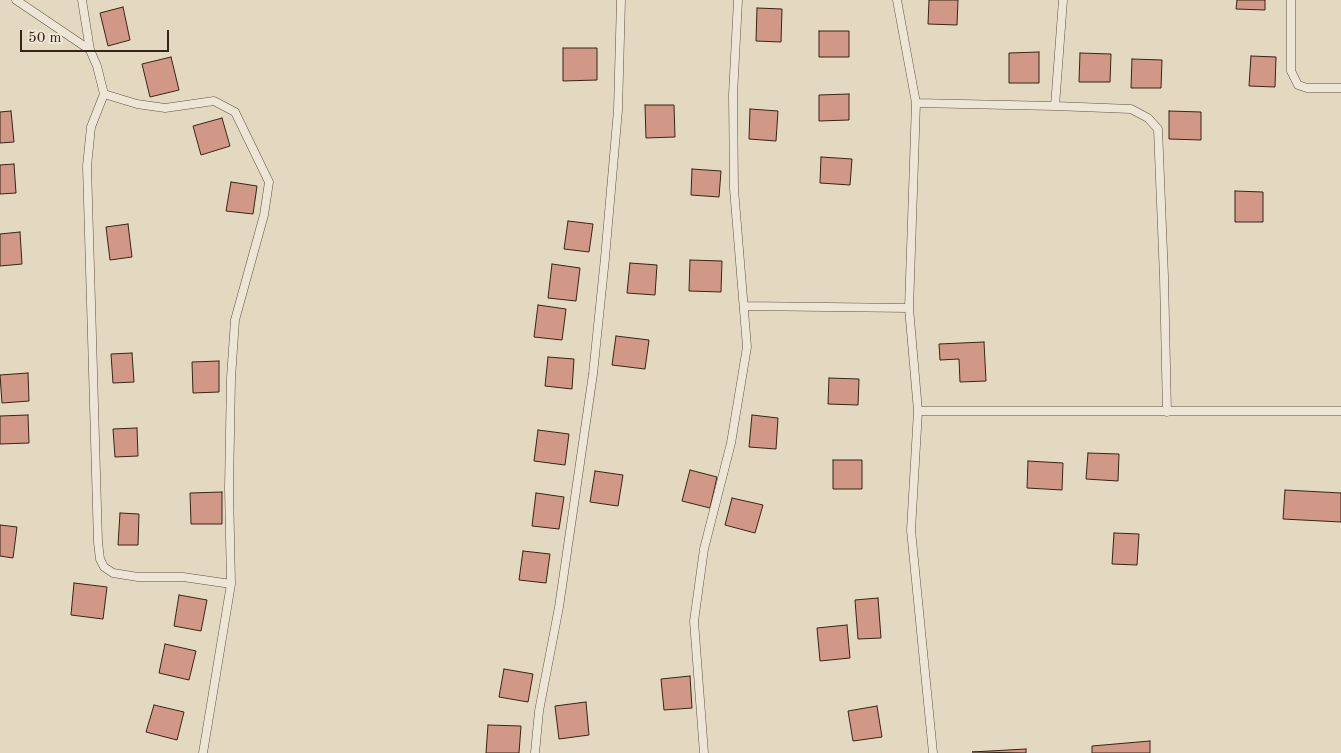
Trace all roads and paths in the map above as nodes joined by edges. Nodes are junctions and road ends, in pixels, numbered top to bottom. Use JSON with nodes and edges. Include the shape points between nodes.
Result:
{"nodes":[{"id":1,"x":16,"y":0,"type":"edge"},
{"id":2,"x":82,"y":0,"type":"edge"},
{"id":3,"x":621,"y":0,"type":"edge"},
{"id":4,"x":738,"y":0,"type":"edge"},
{"id":5,"x":897,"y":0,"type":"edge"},
{"id":6,"x":1063,"y":0,"type":"edge"},
{"id":7,"x":1291,"y":0,"type":"edge"},
{"id":8,"x":90,"y":50,"type":"junction"},
{"id":9,"x":1341,"y":88,"type":"edge"},
{"id":10,"x":104,"y":94,"type":"junction"},
{"id":11,"x":916,"y":103,"type":"junction"},
{"id":12,"x":1055,"y":106,"type":"junction"},
{"id":13,"x":744,"y":306,"type":"junction"},
{"id":14,"x":909,"y":308,"type":"junction"},
{"id":15,"x":918,"y":411,"type":"junction"},
{"id":16,"x":1341,"y":411,"type":"edge"},
{"id":17,"x":1167,"y":412,"type":"junction"},
{"id":18,"x":230,"y":584,"type":"junction"},
{"id":19,"x":203,"y":753,"type":"edge"},
{"id":20,"x":535,"y":753,"type":"edge"},
{"id":21,"x":704,"y":753,"type":"edge"},
{"id":22,"x":933,"y":753,"type":"edge"}],
"edges":[{"from":1,"to":8,"type":"lane"},
{"from":2,"to":8,"type":"lane"},
{"from":3,"to":20,"type":"lane","via":[[618,110],[594,364]]},
{"from":4,"to":13,"type":"lane","via":[[732,95],[734,179]]},
{"from":5,"to":11,"type":"lane"},
{"from":6,"to":12,"type":"lane"},
{"from":7,"to":9,"type":"lane","via":[[1291,72],[1298,85]]},
{"from":8,"to":10,"type":"lane"},
{"from":10,"to":18,"type":"lane","via":[[91,127],[88,166],[100,559],[104,567],[113,573],[138,577],[183,577]]},
{"from":10,"to":18,"type":"lane","via":[[165,108],[214,101],[235,112],[269,182],[264,216],[235,320],[229,478]]},
{"from":11,"to":12,"type":"lane"},
{"from":11,"to":14,"type":"lane"},
{"from":12,"to":17,"type":"lane","via":[[1131,109],[1148,118],[1158,130]]},
{"from":13,"to":14,"type":"lane"},
{"from":13,"to":21,"type":"lane","via":[[747,347],[731,443],[704,549],[694,621]]},
{"from":14,"to":15,"type":"lane"},
{"from":15,"to":17,"type":"lane"},
{"from":15,"to":22,"type":"lane","via":[[911,530]]},
{"from":16,"to":17,"type":"lane"},
{"from":18,"to":19,"type":"lane"}]}
